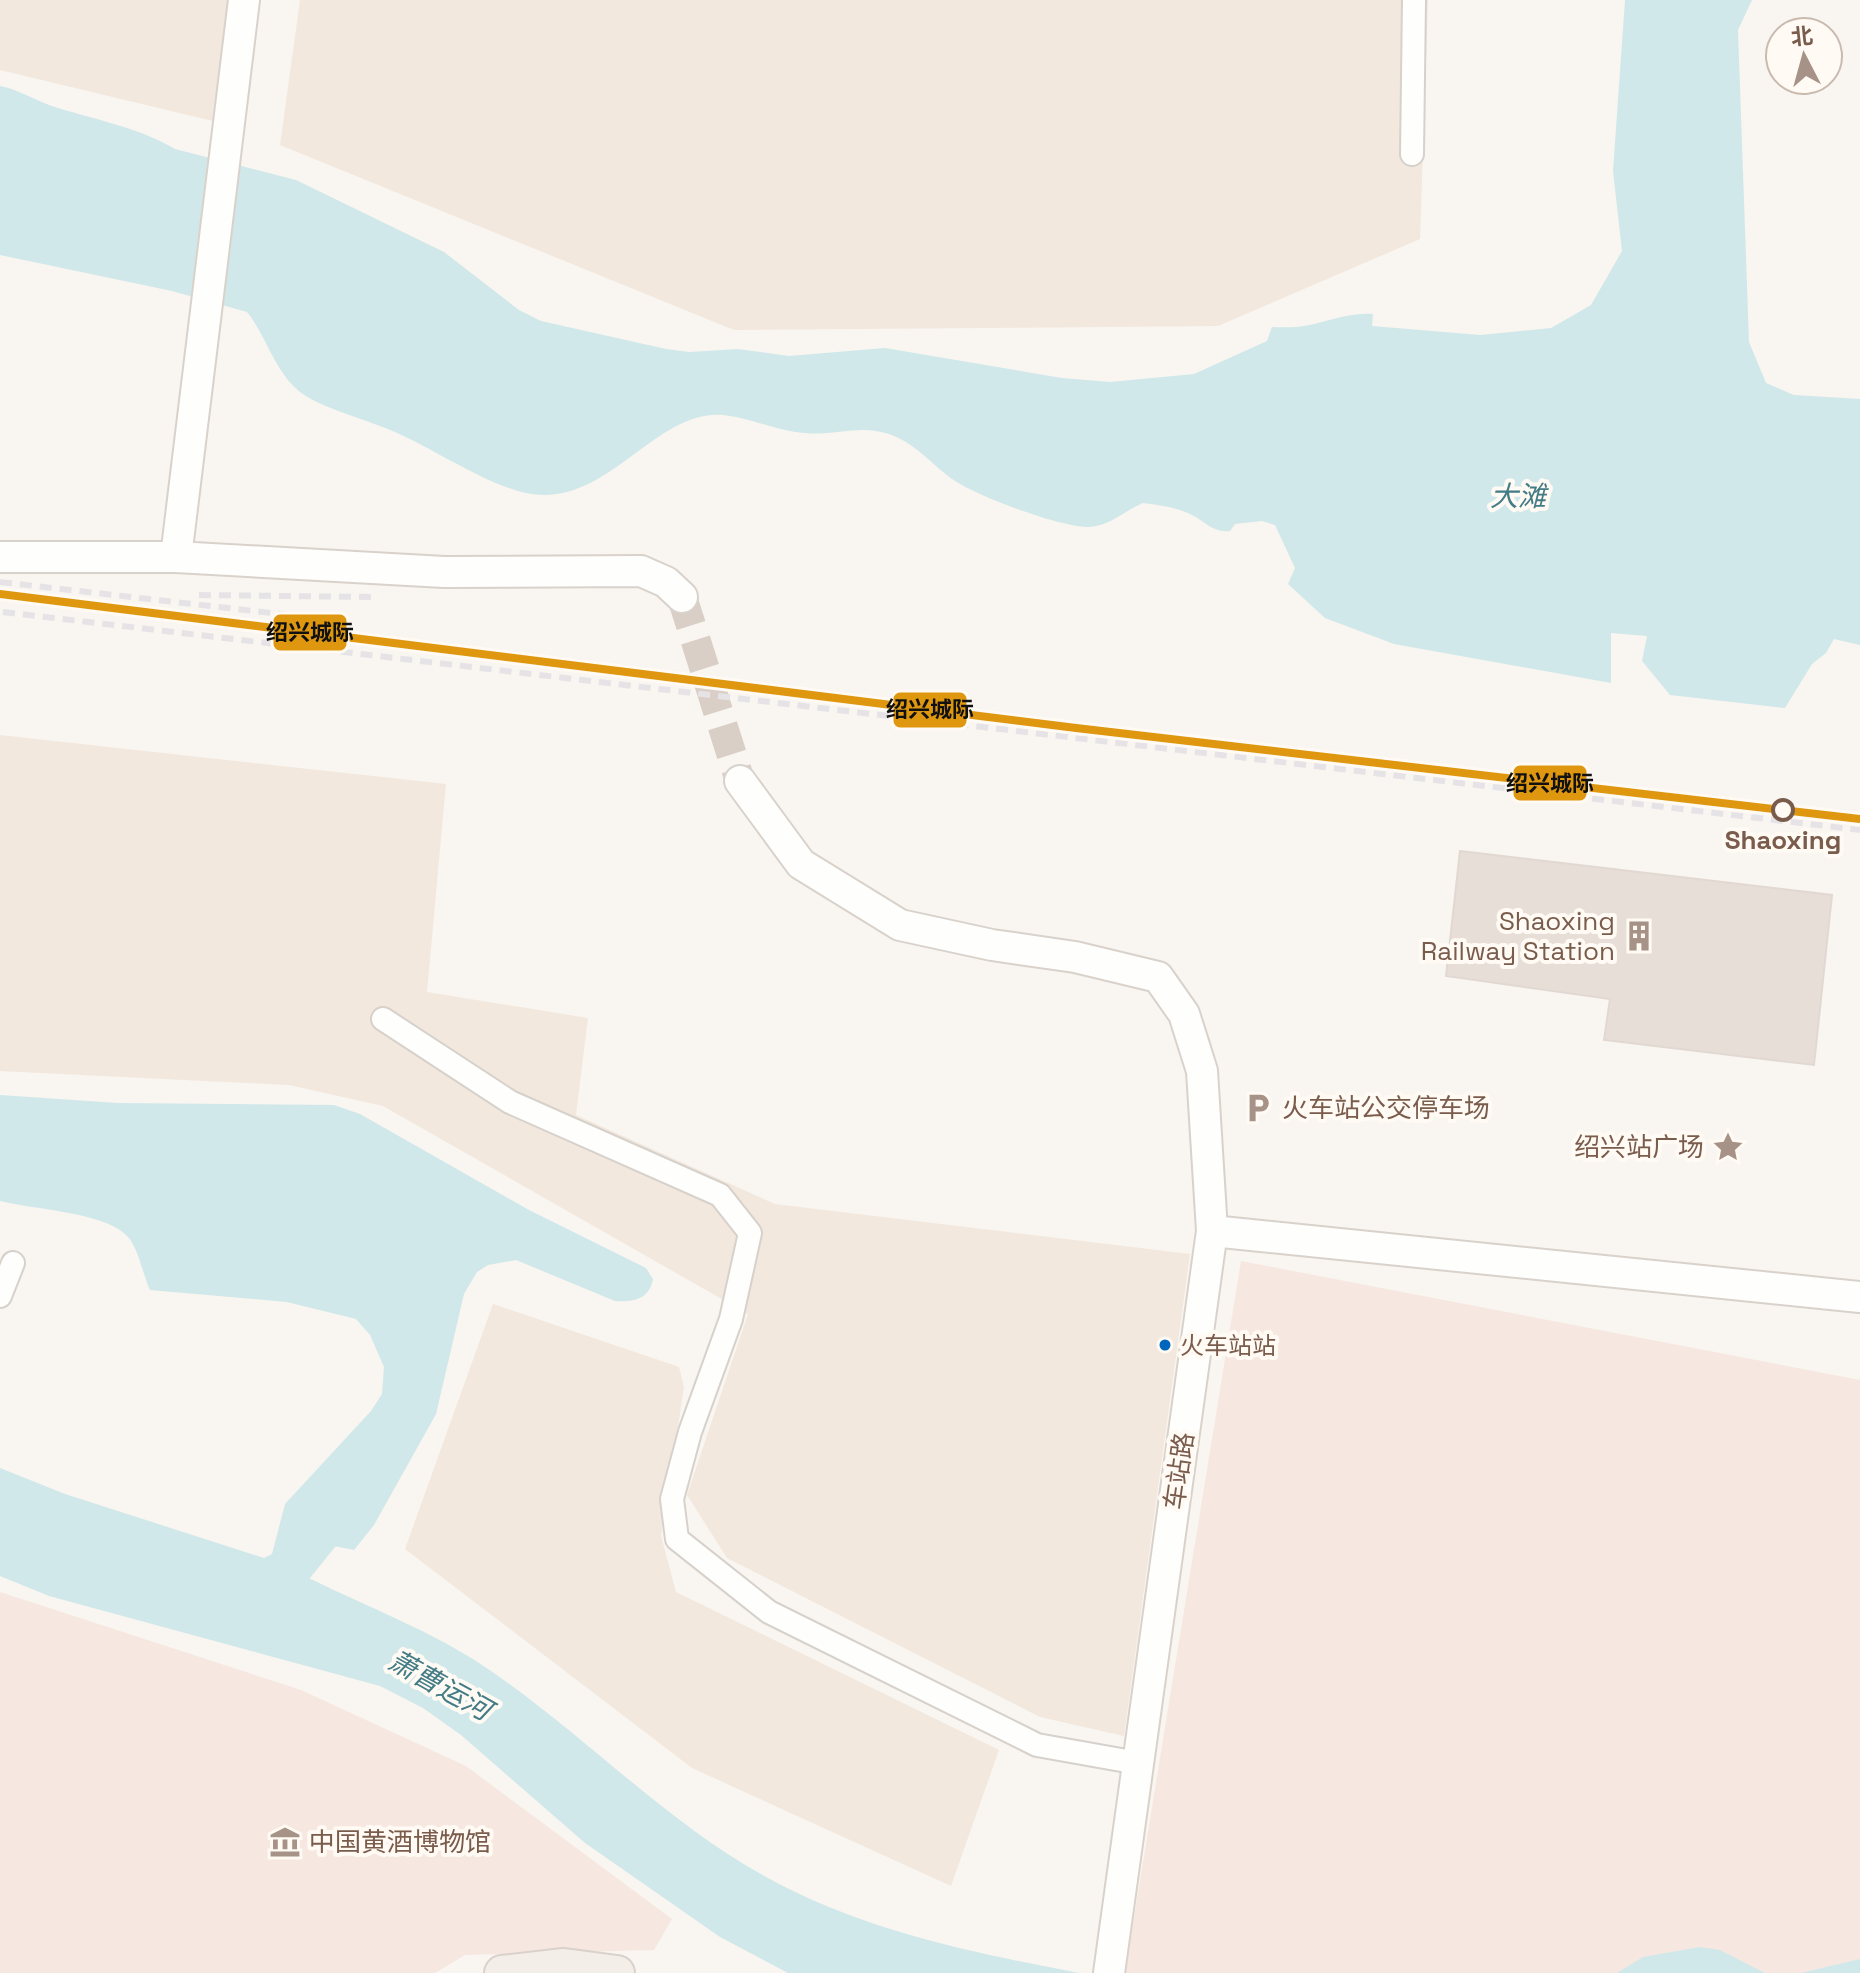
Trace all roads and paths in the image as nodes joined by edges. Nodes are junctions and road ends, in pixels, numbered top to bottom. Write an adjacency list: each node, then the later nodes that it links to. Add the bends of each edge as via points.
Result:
1 (244, 0): 5 (street)
2 (1414, 0): 3 (street)
3 (1412, 154)
4 (0, 557): 5 (street)
5 (176, 557): 6 (street, via 444,572 641,571 666,582)
6 (682, 597)
7 (740, 781): 9 (street, 车站路, via 801,864 900,925 1158,977 1184,1014 1202,1071)
8 (383, 1019): 13 (street, via 510,1102 720,1195 750,1233 731,1319 672,1499 677,1539 769,1612 1037,1745)
9 (1212, 1231): 12 (street); 13 (street, 车站路)
10 (13, 1263): 11 (street)
11 (0, 1296)
12 (1860, 1297)
13 (1138, 1763): 16 (street, 车站路)
14 (502, 1973): 15 (main road, via 564,1966)
15 (617, 1973)
16 (1109, 1973)

